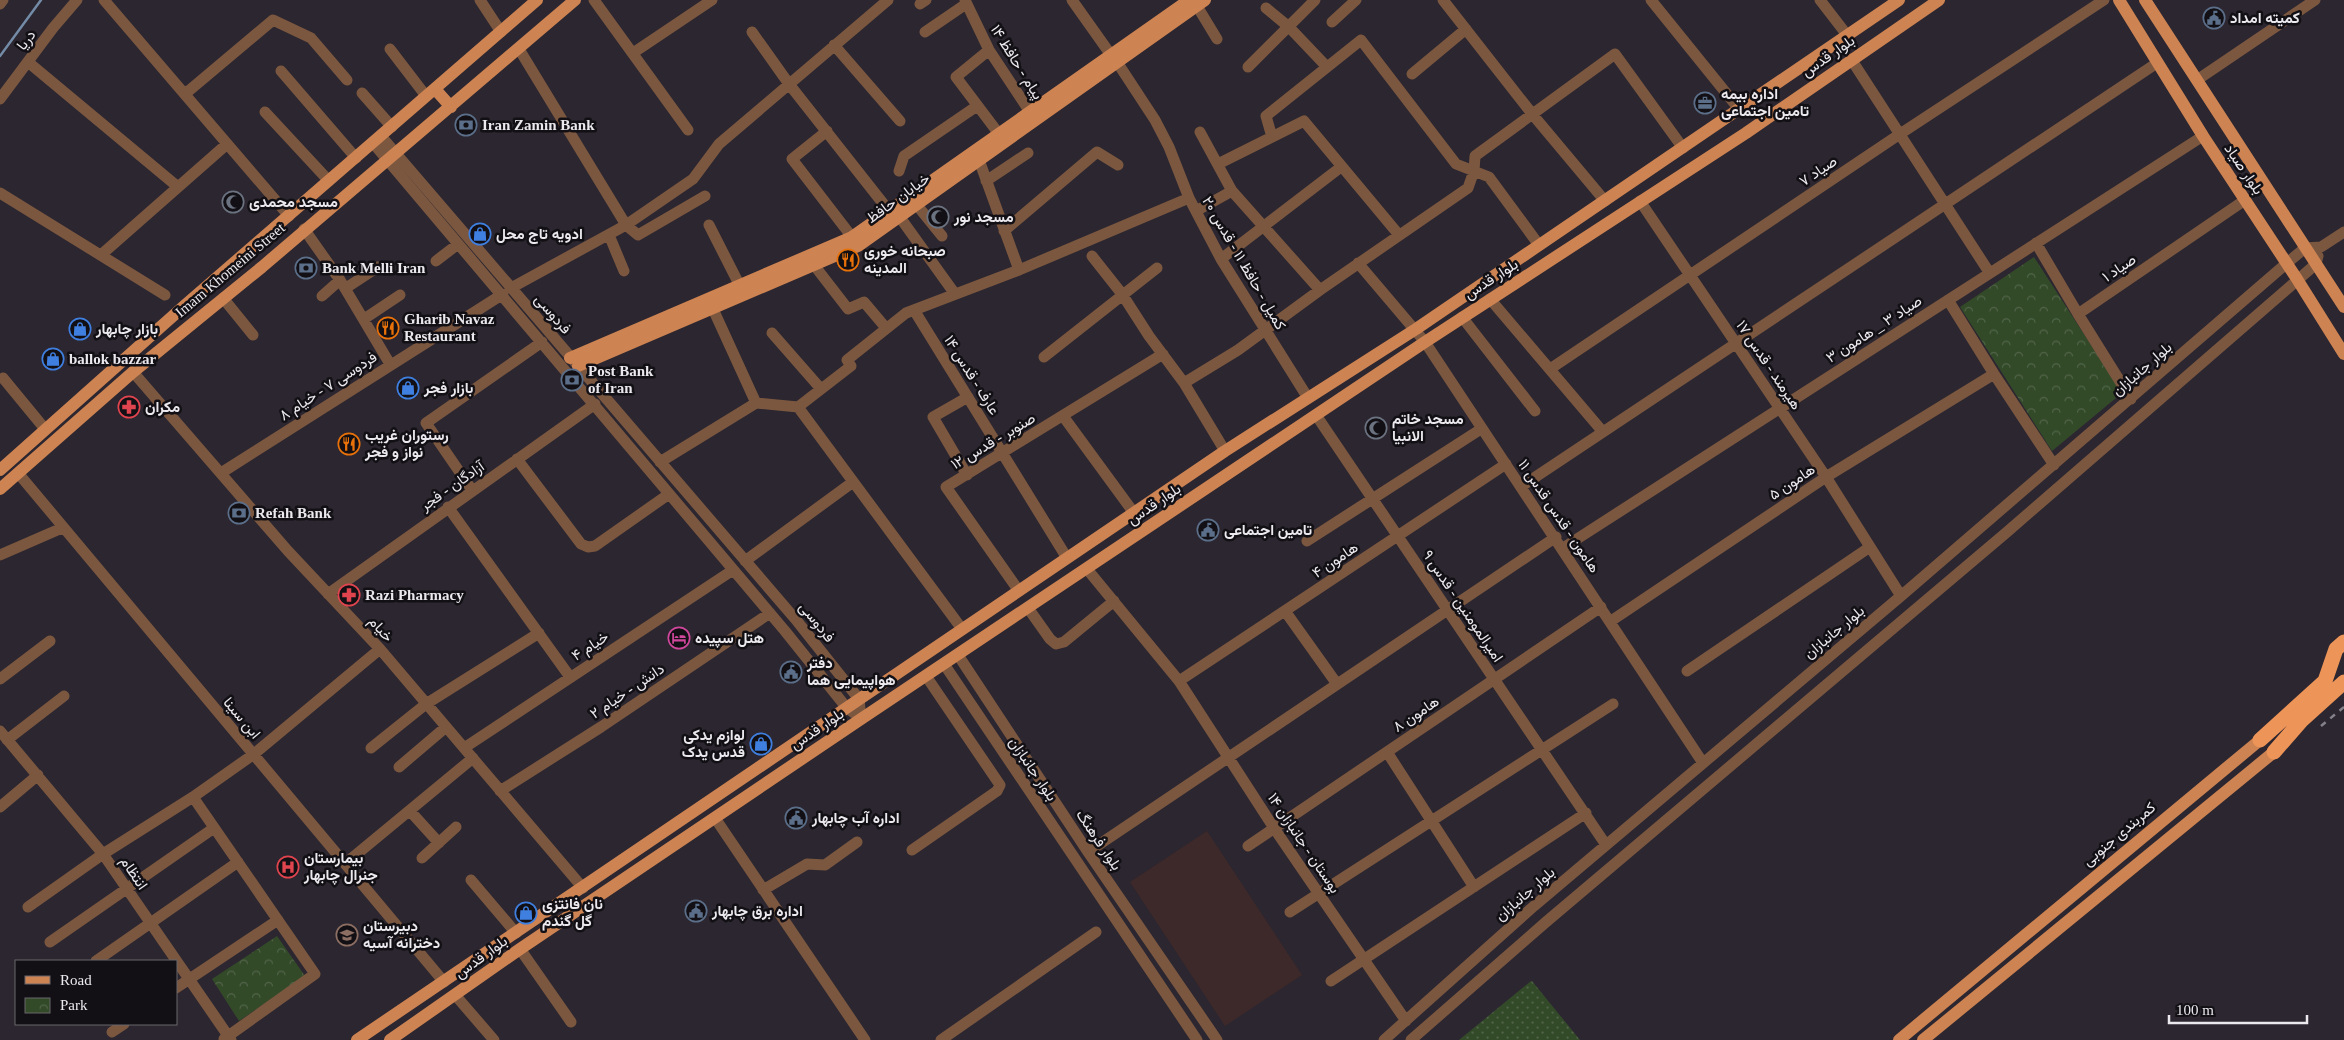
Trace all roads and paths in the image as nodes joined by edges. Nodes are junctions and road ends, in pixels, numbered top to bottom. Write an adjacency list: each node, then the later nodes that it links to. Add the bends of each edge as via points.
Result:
1 (3, 0): 24 (street)
2 (77, 0): 41 (street, دریا)
3 (104, 0): 52 (street)
4 (480, 0): 29 (street)
5 (575, 0): 36 (main road, Imam Khomeini Street)
6 (594, 0): 38 (street)
7 (712, 0): 38 (street)
8 (888, 0): 34 (street, فردوسی ۷ - خیام ۸)
9 (1072, 0): 39 (street, کمیل - حافظ ۱۱ - قدس ۲۰)
10 (1316, 0): 27 (street)
11 (1443, 0): 28 (street)
12 (1651, 0): 56 (street)
13 (1820, 0): 32 (street)
14 (1899, 0): 32 (main road, بلوار قدس)
15 (1939, 0): 40 (main road, بلوار قدس)
16 (2104, 0): 66 (street, صیاد ۷)
17 (2119, 0): 42 (main road, بلوار صیاد)
18 (2144, 0): 48 (main road, بلوار صیاد)
19 (2316, 0): 48 (street)
20 (1193, 1): 33 (street); 39 (main road, خیابان حافظ)
21 (1352, 1): 26 (street)
22 (530, 2): 29 (main road, Imam Khomeini Street)
23 (966, 2): 31 (street); 37 (street, پیام - حافظ ۱۴)
24 (0, 4)
25 (1266, 8): 27 (street)
26 (1332, 22)
27 (1289, 27): 43 (street); 44 (street)
28 (1466, 29): 46 (street); 59 (street)
29 (501, 32): 51 (main road, Imam Khomeini Street)
30 (752, 32): 49 (street)
31 (925, 32)
32 (1848, 35): 56 (main road, بلوار قدس)
33 (1217, 39)
34 (834, 45): 49 (street, فردوسی ۷ - خیام ۸); 60 (street)
35 (390, 49): 51 (street)
36 (518, 49): 55 (main road, Imam Khomeini Street); 96 (street)
37 (989, 50): 54 (street, via 956,77); 58 (street, پیام - حافظ ۱۴)
38 (633, 53): 62 (street)
39 (1114, 58): 58 (main road, خیابان حافظ); 75 (main road, خیابان حافظ); 87 (street, کمیل - حافظ ۱۱ - قدس ۲۰, via 1155,120)
40 (1851, 59): 66 (street); 90 (main road, بلوار قدس, via 1746,133)
41 (28, 62): 53 (street, دریا); 83 (street)
42 (2158, 63): 67 (main road, بلوار صیاد); 92 (street)
43 (1248, 67)
44 (1327, 67): 68 (street, via 1266,116); 80 (street, via 1361,40 1456,164)
45 (281, 71): 74 (street)
46 (1412, 74)
47 (347, 80): 52 (street, via 311,38 273,20)
48 (2197, 80): 109 (main road, بلوار صیاد)
49 (789, 84): 63 (street); 96 (street, فردوسی ۷ - خیام ۸, via 719,144 692,179)
50 (362, 93): 61 (street)
51 (430, 93): 55 (main road); 61 (main road, Imam Khomeini Street)
52 (184, 94): 70 (street)
53 (0, 100)
54 (977, 106): 65 (street); 79 (street, via 904,156)
55 (451, 107): 73 (main road, Imam Khomeini Street)
56 (1739, 109): 71 (main road, بلوار قدس)
57 (266, 112): 81 (street)
58 (1030, 112): 65 (main road, خیابان حافظ)
59 (1533, 115): 71 (street, via 1615,54); 80 (street, via 1475,156); 89 (street)
60 (900, 121)
61 (392, 127): 69 (main road, Imam Khomeini Street)
62 (688, 130)
63 (827, 131): 94 (street); 105 (street, via 792,159)
64 (1200, 132): 76 (street)
65 (999, 134): 94 (main road, خیابان حافظ)
66 (1900, 134): 92 (street); 124 (street, صیاد ۷)
67 (2202, 136): 88 (main road, بلوار صیاد); 106 (street, صیاد ۳ _ هامون ۳)
68 (1272, 137): 76 (street); 78 (street, via 1304,121)
69 (377, 140): 73 (street); 74 (main road, Imam Khomeini Street)
70 (227, 144): 83 (street); 95 (street)
71 (1682, 148): 89 (main road, بلوار قدس)
72 (1028, 153): 82 (street)
73 (391, 157): 99 (main road, Imam Khomeini Street); 107 (street, فردوسی); 129 (street, فردوسی)
74 (356, 158): 81 (main road, Imam Khomeini Street)
75 (979, 160): 82 (street); 91 (main road, خیابان حافظ)
76 (1218, 164): 84 (street)
77 (1118, 165): 100 (street, via 1097,152)
78 (1340, 167): 98 (street); 103 (street)
79 (899, 171)
80 (1474, 171): 103 (street, via 1468,188); 108 (street, via 1489,177)
81 (329, 181): 95 (main road, Imam Khomeini Street)
82 (986, 181): 100 (street)
83 (178, 187): 111 (street)
84 (1232, 191): 93 (street); 98 (street)
85 (0, 193): 111 (street)
86 (705, 196): 96 (street, via 638,235)
87 (1189, 198): 93 (street, کمیل - حافظ ۱۱ - قدس ۲۰); 121 (street)
88 (2245, 200): 116 (main road, بلوار صیاد); 141 (street, صیاد ۱)
89 (1605, 201): 108 (main road, بلوار قدس)
90 (1640, 201): 124 (street, هیرمند - قدس ۱۷); 136 (main road, بلوار قدس)
91 (916, 204): 94 (main road, خیابان حافظ); 104 (street)
92 (1945, 204): 123 (street); 152 (street)
93 (1196, 211): 113 (street, کمیل - حافظ ۱۱ - قدس ۲۰)
94 (894, 214): 105 (main road, خیابان حافظ); 118 (main road, خیابان حافظ, via 858,246); 130 (street)
95 (289, 216): 178 (main road, Imam Khomeini Street)
96 (626, 225): 102 (street, فردوسی ۷ - خیام ۸)
97 (709, 225): 127 (street)
98 (1263, 226): 113 (street); 128 (street)
99 (304, 229): 126 (street); 135 (main road, Imam Khomeini Street)
100 (1004, 231): 121 (street)
101 (2344, 232): 110 (street)
102 (609, 235): 122 (street); 129 (street, فردوسی ۷ - خیام ۸)
103 (1399, 235): 115 (street)
104 (942, 236)
105 (852, 237): 127 (main road, خیابان حافظ)
106 (2036, 243): 123 (street, صیاد ۳ _ هامون ۳); 141 (street)
107 (458, 244): 114 (street); 129 (street, فردوسی)
108 (1539, 245): 146 (main road, بلوار قدس)
109 (2305, 248): 110 (street); 116 (street, بلوار جانبازان); 117 (main road, بلوار صیاد)
110 (2322, 248): 117 (street)
111 (100, 256): 132 (street)
112 (1092, 256): 131 (street)
113 (1221, 259): 147 (street, کمیل - حافظ ۱۱ - قدس ۲۰)
114 (436, 261)
115 (1358, 263): 128 (street); 146 (street, هامون - قدس قدس ۱۱)
116 (2287, 263): 125 (main road, بلوار صیاد); 154 (street, بلوار جانبازان)
117 (2316, 264): 125 (street); 138 (main road, بلوار صیاد)
118 (814, 265): 139 (main road, خیابان حافظ); 145 (street, via 848,309 864,302)
119 (378, 267): 126 (street)
120 (1158, 268): 131 (street)
121 (1019, 270): 130 (street)
122 (624, 271)
123 (1989, 272): 137 (street, صیاد ۳ _ هامون ۳)
124 (1690, 276): 152 (street, هیرمند - قدس ۱۷); 161 (street, صیاد ۷)
125 (2298, 279): 144 (main road, بلوار صیاد); 158 (street)
126 (343, 284): 134 (street); 143 (street)
127 (740, 286): 159 (main road, خیابان حافظ)
128 (1320, 290): 147 (street)
129 (507, 291): 150 (street, فردوسی); 159 (street, فردوسی); 160 (street, فردوسی ۷ - خیام ۸)
130 (955, 294): 140 (street)
131 (1122, 294): 155 (street); 157 (street)
132 (165, 295)
133 (400, 295): 143 (street)
134 (322, 296)
135 (223, 298): 149 (street); 162 (main road, Imam Khomeini Street)
136 (1490, 299): 142 (main road, بلوار قدس); 161 (street)
137 (1948, 300): 163 (street); 173 (street, صیاد ۳ _ هامون ۳)
138 (2344, 307)
139 (713, 309): 159 (main road, خیابان حافظ); 170 (street)
140 (914, 310): 145 (street); 167 (street, عارف - قدس ۱۴)
141 (2078, 314): 169 (street)
142 (1462, 317): 151 (main road, بلوار قدس); 174 (street)
143 (364, 319): 160 (street)
144 (2328, 327): 153 (main road); 156 (main road, بلوار صیاد)
145 (886, 328): 166 (street, via 847,360 850,366)
146 (1416, 329): 151 (street, هامون - قدس قدس ۱۱); 168 (main road, بلوار قدس)
147 (1265, 330): 165 (street); 168 (street, کمیل - حافظ ۱۱ - قدس ۲۰)
148 (772, 333): 166 (street)
149 (253, 335)
150 (542, 342): 171 (street, فردوسی); 194 (street, via 426,423)
151 (1425, 342): 175 (main road, بلوار قدس); 177 (street, هامون - قدس قدس ۱۱)
152 (1736, 344): 173 (street, هیرمند - قدس ۱۷); 179 (street)
153 (2344, 344)
154 (2193, 345): 158 (street); 169 (street, بلوار جانبازان)
155 (1164, 354): 165 (street); 176 (street, صنوبر - قدس ۱۲)
156 (2344, 354)
157 (1044, 357)
158 (2206, 360): 201 (street)
159 (574, 362): 183 (street, فردوسی)
160 (390, 364): 188 (street, فردوسی ۷ - خیام ۸)
161 (1550, 369): 179 (street)
162 (133, 372): 187 (main road, Imam Khomeini Street); 188 (street, خیام)
163 (1994, 374): 185 (street); 190 (street, هامون ۵)
164 (4, 378): 178 (street)
165 (1184, 383): 180 (street)
166 (821, 389): 172 (street)
167 (968, 397): 181 (street, عارف - قدس ۱۴); 189 (street, via 933,417)
168 (1308, 398): 180 (main road, بلوار قدس)
169 (2131, 399): 185 (street, بلوار جانبازان)
170 (756, 403): 172 (street); 183 (street)
171 (595, 404): 182 (street, آزادگان - فجر); 195 (street, فردوسی)
172 (798, 407): 191 (street)
173 (1780, 408): 190 (street, هیرمند - قدس ۱۷); 206 (street, صیاد ۳ _ هامون ۳)
174 (1535, 412)
175 (1316, 415): 196 (street, امیرالمومنین - قدس ۹); 210 (main road, بلوار قدس)
176 (1063, 416): 181 (street, صنوبر - قدس ۱۲); 198 (street)
177 (1482, 428): 184 (street, هامون - قدس قدس ۱۱); 196 (street)
178 (45, 429): 186 (main road, Imam Khomeini Street)
179 (1603, 432): 192 (street)
180 (1225, 451): 198 (main road, بلوار قدس)
181 (1003, 453): 189 (street, صنوبر - قدس ۱۲); 208 (street, عارف - قدس ۱۴)
182 (517, 459): 194 (street, آزادگان - فجر); 195 (street, via 581,544 588,547 595,546)
183 (660, 462): 209 (street, فردوسی)
184 (1506, 464): 192 (street, هامون - قدس قدس ۱۱); 202 (street, هامون ۴)
185 (2054, 464): 199 (street, بلوار جانبازان)
186 (0, 470)
187 (18, 473): 193 (main road, Imam Khomeini Street); 200 (street, ابن سینا)
188 (221, 473): 213 (street, خیام)
189 (967, 475): 212 (street, صنوبر - قدس ۱۲, via 946,487)
190 (1826, 477): 205 (street, هیرمند - قدس ۱۷); 221 (street, هامون ۵)
191 (853, 482): 209 (street); 222 (street)
192 (1522, 486): 203 (street, هامون - قدس قدس ۱۱)
193 (0, 489)
194 (472, 490): 197 (street, آزادگان - فجر)
195 (670, 494): 211 (street, فردوسی)
196 (1373, 499): 202 (street, امیرالمومنین - قدس ۹); 204 (street)
197 (448, 507): 213 (street, آزادگان - فجر); 223 (street)
198 (1134, 512): 208 (main road, بلوار قدس)
199 (1994, 516): 201 (street); 214 (street, بلوار جانبازان)
200 (62, 528): 207 (street); 252 (street, ابن سینا)
201 (2007, 532): 293 (street)
202 (1398, 536): 218 (street, امیرالمومنین - قدس ۹); 219 (street, هامون ۴)
203 (1556, 537): 206 (street, هامون - قدس قدس ۱۱); 218 (street)
204 (1307, 541)
205 (1870, 547): 214 (street, هیرمند - قدس ۱۷); 229 (street)
206 (1562, 548): 216 (street, هامون - قدس قدس ۱۱)
207 (0, 555)
208 (1068, 558): 212 (main road, بلوار قدس)
209 (745, 561): 238 (street, فردوسی)
210 (1087, 568): 215 (street, بوستان - جانبازان ۱۴); 217 (main road, بلوار قدس)
211 (733, 570): 220 (street, فردوسی); 231 (street, خیام ۴)
212 (1019, 590): 222 (main road, بلوار قدس)
213 (328, 594): 226 (street, خیام)
214 (1901, 596): 255 (street, بلوار جانبازان)
215 (1114, 601): 217 (street, via 1064,642 1056,644); 234 (street, بوستان - جانبازان ۱۴)
216 (1601, 607): 221 (street, هامون - قدس قدس ۱۱); 233 (street, هامون ۸)
217 (1028, 608): 227 (main road, بلوار قدس)
218 (1447, 609): 233 (street, امیرالمومنین - قدس ۹); 236 (street)
219 (1285, 611): 234 (street, هامون ۴); 236 (street)
220 (770, 613): 241 (street, فردوسی); 260 (street, دانش - خیام ۲)
221 (1610, 621): 255 (street, هامون - قدس قدس ۱۱)
222 (962, 629): 238 (main road, بلوار قدس)
223 (539, 633): 231 (street); 239 (street)
224 (50, 641): 232 (street)
225 (2344, 642): 242 (highway, کمربندی جنوبی, via 2336,649 2325,681)
226 (380, 649): 239 (street, خیام); 252 (street)
227 (958, 655): 228 (main road, بلوار قدس); 278 (street, بلوار فرهنگ)
228 (944, 664): 230 (main road, بلوار قدس); 318 (street, بلوار جانبازان)
229 (1686, 671)
230 (926, 676): 243 (main road, بلوار قدس); 277 (street, via 1000,785 997,791)
231 (570, 677): 248 (street, خیام ۴)
232 (0, 679)
233 (1495, 679): 249 (street, امیرالمومنین - قدس ۹); 250 (street, هامون ۸)
234 (1179, 680): 253 (street, بوستان - جانبازان ۱۴)
235 (2344, 682): 242 (highway, کمربندی جنوبی)
236 (1337, 684): 253 (street)
237 (64, 696): 245 (street)
238 (860, 699): 241 (main road, بلوار قدس); 243 (street)
239 (426, 704): 244 (street, خیام); 247 (street)
240 (1613, 704): 249 (street)
241 (846, 708): 243 (street, فردوسی); 262 (main road, بلوار قدس)
242 (2297, 716): 246 (highway, کمربندی جنوبی); 251 (highway, کمربندی جنوبی)
243 (861, 719): 266 (main road, بلوار قدس)
244 (446, 727): 248 (street, خیام); 257 (street)
245 (4, 736): 258 (street, انتظام)
246 (2260, 740): 256 (main road, کمربندی جنوبی)
247 (371, 748)
248 (464, 748): 254 (street, خیام)
249 (1542, 748): 265 (street, امیرالمومنین - قدس ۹); 268 (street)
250 (1386, 752): 268 (street); 271 (street, هامون ۸)
251 (2274, 752): 259 (main road, کمربندی جنوبی)
252 (254, 754): 261 (street); 282 (street, ابن سینا)
253 (1229, 757): 271 (street, بوستان - جانبازان ۱۴); 278 (street)
254 (473, 758): 260 (street, خیام); 264 (street)
255 (1703, 763): 275 (street, بلوار جانبازان)
256 (2232, 763): 259 (main road); 267 (main road, کمربندی جنوبی)
257 (399, 767)
258 (38, 775): 263 (street); 279 (street, انتظام)
259 (2244, 776): 272 (main road, کمربندی جنوبی)
260 (500, 791): 285 (street, خیام)
261 (193, 797): 270 (street); 279 (street)
262 (705, 804): 266 (main road); 285 (main road, بلوار قدس)
263 (0, 807)
264 (410, 811): 274 (street); 282 (street)
265 (1586, 813): 275 (street, امیرالمومنین - قدس ۹); 284 (street)
266 (715, 818): 287 (street); 298 (main road, بلوار قدس)
267 (2166, 818): 272 (main road); 322 (main road, کمربندی جنوبی)
268 (1431, 821): 284 (street); 288 (street)
269 (456, 827): 274 (street)
270 (214, 828): 281 (street); 286 (street)
271 (1274, 828): 276 (street, هامون ۸); 288 (street, بوستان - جانبازان ۱۴)
272 (2176, 830): 323 (main road, کمربندی جنوبی)
273 (857, 842): 287 (street, via 825,865 807,864)
274 (439, 843): 280 (street)
275 (1606, 845): 289 (street, بلوار جانبازان)
276 (1248, 846)
277 (912, 850)
278 (1088, 852): 319 (street, بلوار فرهنگ)
279 (104, 854): 286 (street, انتظام); 290 (street)
280 (422, 858)
281 (238, 862): 292 (street); 294 (street)
282 (346, 863): 305 (street, ابن سینا)
283 (472, 880): 295 (street)
284 (1474, 887): 299 (street)
285 (583, 888): 295 (main road, بلوار قدس)
286 (127, 889): 294 (street, انتظام); 297 (street)
287 (763, 890): 316 (street)
288 (1319, 893): 291 (street); 299 (street, بوستان - جانبازان ۱۴)
289 (1534, 906): 293 (street); 308 (street, بلوار جانبازان)
290 (28, 907)
291 (1290, 912)
292 (278, 920): 303 (street); 312 (street, via 315,974)
293 (1546, 922): 321 (street)
294 (151, 924): 300 (street); 301 (street, انتظام)
295 (516, 932): 305 (main road, بلوار قدس)
296 (1096, 932): 317 (street)
297 (50, 942)
298 (520, 949): 307 (main road, بلوار قدس); 309 (street)
299 (1365, 959): 304 (street); 308 (street, بوستان - جانبازان ۱۴)
300 (97, 960)
301 (175, 960)
302 (178, 964): 303 (street, انتظام)
303 (189, 980): 306 (street); 312 (street, انتظام)
304 (1331, 981)
305 (444, 982): 313 (main road, بلوار قدس)
306 (178, 987)
307 (456, 996): 314 (main road, بلوار قدس); 315 (street)
308 (1406, 1021): 320 (street, بلوار جانبازان)
309 (571, 1022)
310 (122, 1025): 311 (street)
311 (112, 1032)
312 (227, 1039)
313 (357, 1040)
314 (390, 1040)
315 (494, 1040)
316 (865, 1040)
317 (941, 1040)
318 (1197, 1040)
319 (1217, 1040)
320 (1384, 1040)
321 (1411, 1040)
322 (1899, 1040)
323 (1923, 1040)

